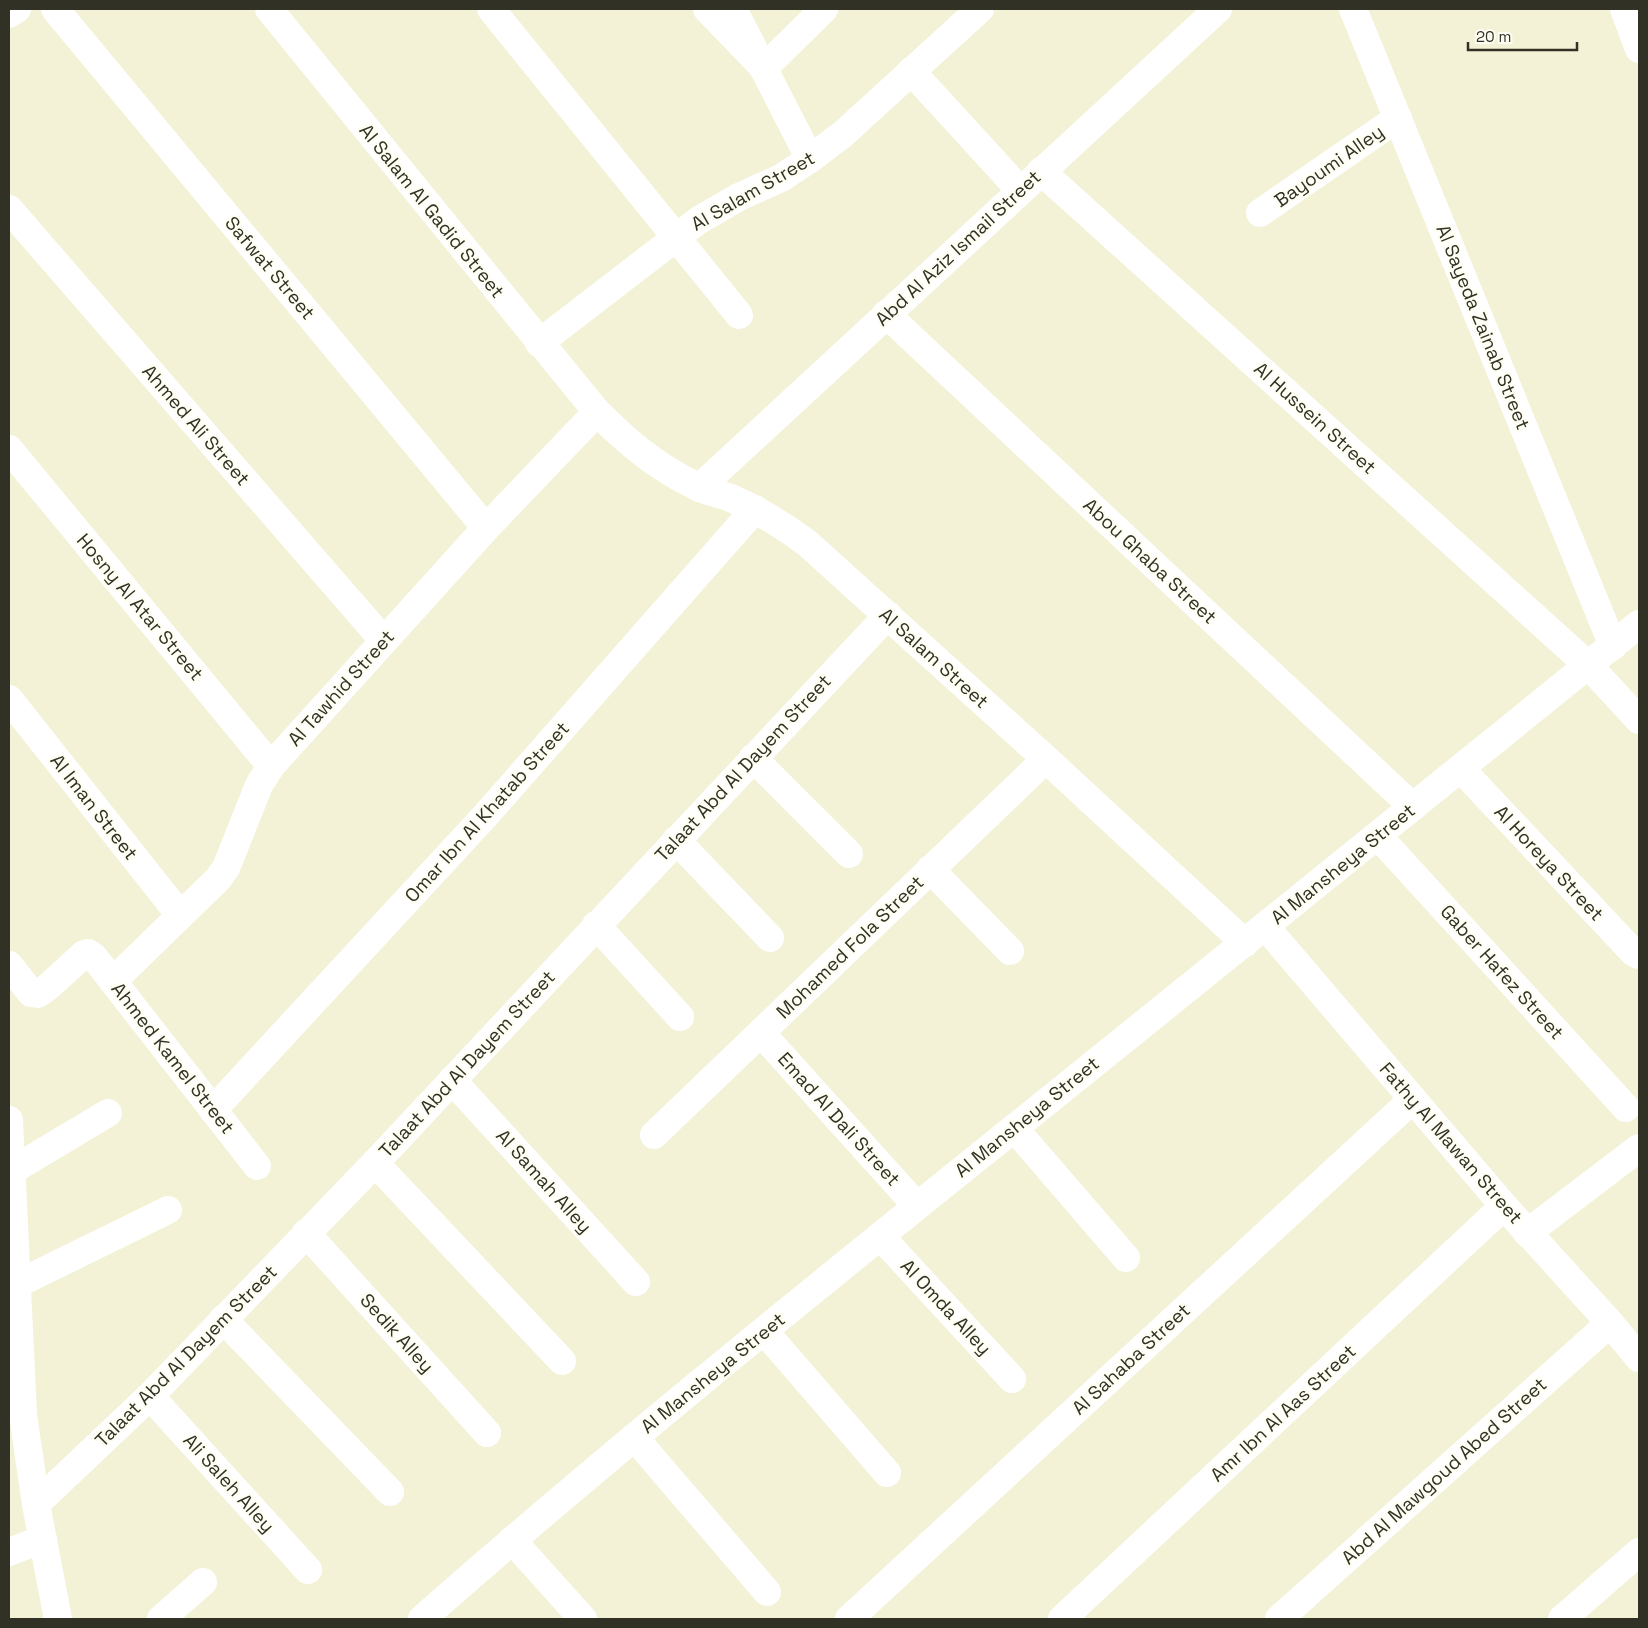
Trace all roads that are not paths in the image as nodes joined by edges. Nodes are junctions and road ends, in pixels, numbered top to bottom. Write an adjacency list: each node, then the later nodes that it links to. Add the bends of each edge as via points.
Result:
1 (17, 9): 12 (street)
2 (54, 9): 30 (street, Safwat Street)
3 (269, 9): 25 (street, Al Salam Al Gadid Street)
4 (491, 9): 22 (street)
5 (707, 9): 14 (street)
6 (733, 9): 14 (street)
7 (824, 9): 14 (street)
8 (980, 9): 15 (street, Al Salam Street)
9 (1218, 9): 18 (street, Abd Al Aziz Ismail Street)
10 (1353, 9): 16 (street, Al Sayeda Zainab Street)
11 (1624, 9): 13 (street)
12 (9, 14)
13 (1639, 49)
14 (764, 68): 17 (street)
15 (911, 71): 17 (street, Al Salam Street, via 844,134); 19 (street)
16 (1398, 118): 21 (street, Bayoumi Alley); 34 (street, Al Sayeda Zainab Street)
17 (810, 159): 22 (street, Al Salam Street, via 781,178 707,215)
18 (1041, 171): 19 (street, Abd Al Aziz Ismail Street); 35 (street, Al Hussein Street)
19 (1020, 190): 23 (street, Abd Al Aziz Ismail Street)
20 (9, 208): 33 (street, Ahmed Ali Street)
21 (1260, 213)
22 (676, 237): 24 (street); 25 (street, Al Salam Street)
23 (886, 314): 28 (street, Abd Al Aziz Ismail Street); 42 (street, Abou Ghaba Street)
24 (739, 315)
25 (539, 343): 26 (street, Al Salam Al Gadid Street)
26 (597, 412): 28 (street, Al Salam Street, via 627,442); 30 (street, Al Tawhid Street)
27 (9, 449): 40 (street, Hosny Al Atar Street)
28 (699, 488): 29 (street, Al Salam Street)
29 (755, 509): 31 (street, Al Salam Street, via 807,543); 60 (street, Omar Ibn Al Khatab Street, via 485,816)
30 (486, 528): 33 (street, Al Tawhid Street)
31 (888, 615): 38 (street, Talaat Abd Al Dayem Street); 39 (street, Al Salam Street)
32 (1639, 624): 34 (street, Al Mansheya Street)
33 (384, 641): 40 (street, Al Tawhid Street)
34 (1613, 646): 35 (street, Al Mansheya Street)
35 (1589, 666): 37 (street, Al Hussein Street); 41 (street, Al Mansheya Street)
36 (9, 699): 47 (street, Al Iman Street)
37 (1639, 720)
38 (753, 758): 44 (street, Talaat Abd Al Dayem Street); 45 (street)
39 (1046, 759): 46 (street, Mohamed Fola Street); 49 (street, Al Salam Street)
40 (271, 766): 47 (street, Al Tawhid Street, via 259,785 226,868)
41 (1461, 769): 42 (street, Al Mansheya Street); 52 (street, Al Horeya Street)
42 (1413, 807): 43 (street, Al Mansheya Street)
43 (1378, 836): 49 (street, Al Mansheya Street); 59 (street, Gaber Hafez Street)
44 (676, 840): 48 (street, Talaat Abd Al Dayem Street); 50 (street)
45 (849, 854)
46 (930, 869): 51 (street); 56 (street, Mohamed Fola Street)
47 (180, 916): 54 (street, Al Tawhid Street)
48 (596, 925): 55 (street); 57 (street, Talaat Abd Al Dayem Street)
49 (1255, 934): 58 (street, Fathy Al Mawan Street); 63 (street, Al Mansheya Street)
50 (770, 938)
51 (1010, 952)
52 (1639, 955)
53 (9, 965): 54 (street, Ahmed Kamel Street, via 31,993 38,994 88,953)
54 (113, 981): 60 (street, Ahmed Kamel Street)
55 (680, 1017)
56 (761, 1033): 64 (street, Mohamed Fola Street); 69 (street, Emad Al Dali Street)
57 (452, 1080): 66 (street, Talaat Abd Al Dayem Street); 76 (street, Al Samah Alley)
58 (1413, 1100): 70 (street, Fathy Al Mawan Street); 101 (street, Al Sahaba Street)
59 (1626, 1108)
60 (213, 1110): 67 (street, Ahmed Kamel Street)
61 (108, 1113): 68 (street)
62 (9, 1120): 68 (street)
63 (1014, 1128): 69 (street, Al Mansheya Street); 75 (street)
64 (654, 1136)
65 (1639, 1148): 72 (street)
66 (375, 1162): 73 (street, Talaat Abd Al Dayem Street); 81 (street)
67 (257, 1166)
68 (11, 1171): 77 (street)
69 (917, 1206): 74 (street, Al Mansheya Street)
70 (1504, 1206): 72 (street, Fathy Al Mawan Street); 102 (street, Amr Ibn Al Aas Street)
71 (168, 1210): 77 (street)
72 (1527, 1232): 80 (street, Fathy Al Mawan Street)
73 (306, 1233): 78 (street, Talaat Abd Al Dayem Street); 85 (street, Sedik Alley)
74 (880, 1236): 79 (street, Al Mansheya Street); 82 (street, Al Omda Alley)
75 (1126, 1258)
76 (636, 1282)
77 (13, 1287): 84 (street)
78 (223, 1319): 83 (street, Talaat Abd Al Dayem Street); 88 (street)
79 (764, 1331): 86 (street, Al Mansheya Street); 87 (street)
80 (1629, 1340): 103 (street, Abd Al Mawgoud Abed Street)
81 (562, 1361)
82 (1012, 1379)
83 (150, 1396): 89 (street, Talaat Abd Al Dayem Street); 94 (street, Ali Saleh Alley)
84 (16, 1418): 89 (street)
85 (487, 1433)
86 (634, 1437): 91 (street, Al Mansheya Street); 96 (street)
87 (887, 1473)
88 (390, 1492)
89 (36, 1504): 90 (street)
90 (43, 1539): 92 (street); 97 (street)
91 (512, 1540): 99 (street, Al Mansheya Street); 100 (street)
92 (9, 1552)
93 (1639, 1552): 104 (street)
94 (308, 1570)
95 (203, 1582): 98 (street)
96 (768, 1592)
97 (58, 1619)
98 (161, 1619)
99 (422, 1619)
100 (582, 1619)
101 (849, 1619)
102 (1062, 1619)
103 (1278, 1619)
104 (1562, 1619)

